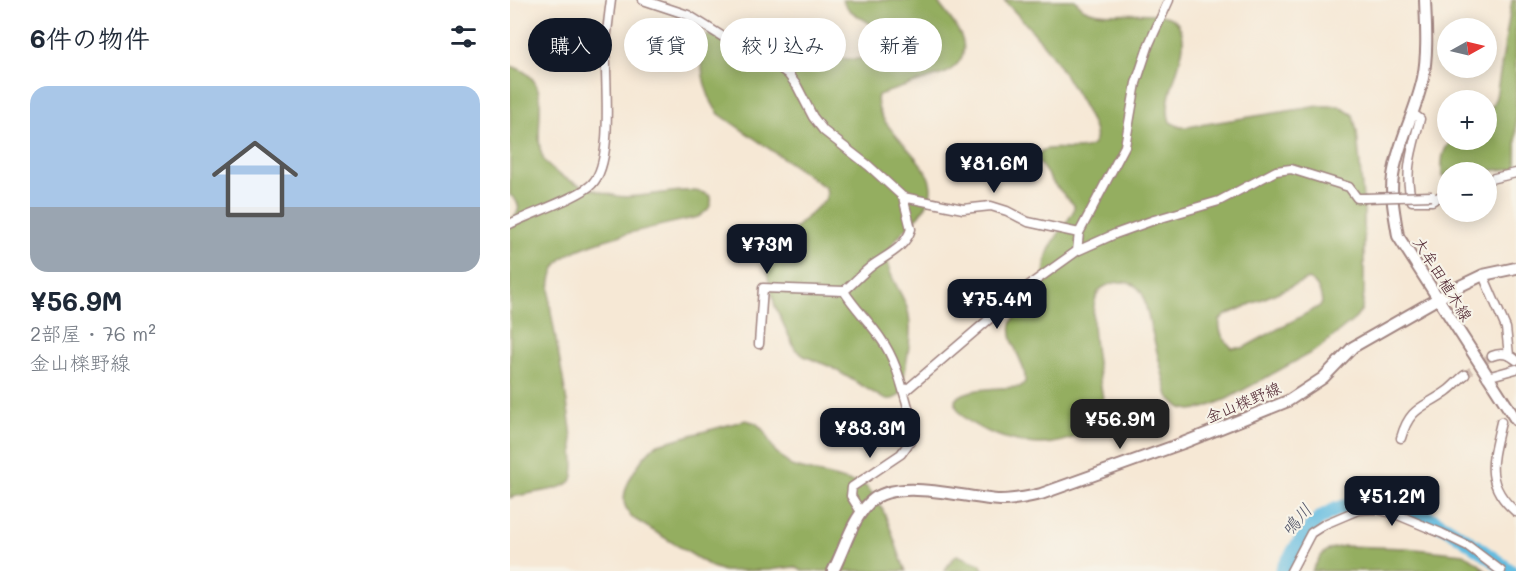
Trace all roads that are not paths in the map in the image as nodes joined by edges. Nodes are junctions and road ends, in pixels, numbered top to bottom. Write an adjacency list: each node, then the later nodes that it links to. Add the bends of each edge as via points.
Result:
1 (611, 0): 11 (street, via 602,170 581,192)
2 (643, 0): 9 (street, via 688,15 788,74 824,131)
3 (1169, 0): 12 (street, via 1136,83 1125,146)
4 (1425, 0): 5 (main road, 大牟田植木線, via 1427,47)
5 (1412, 113): 10 (street, via 1420,119 1409,166 1412,201); 17 (main road, 大牟田植木線, via 1393,175 1392,202 1398,236)
6 (1516, 173): 7 (street)
7 (1497, 177)
8 (1437, 195): 13 (street, bridge, via 1357,198 1349,187 1292,169 1276,171 1219,201 1153,220)
9 (903, 197): 12 (street, via 963,209 991,206 1028,222); 16 (street, via 909,234 894,252)
10 (1437, 198)
11 (510, 224)
12 (1079, 233): 13 (street)
13 (1077, 251): 24 (street, via 1028,286)
14 (1516, 268): 15 (main road, 金山檪野線)
15 (1483, 275): 17 (main road, 金山檪野線); 20 (street, via 1506,328)
16 (844, 291): 18 (street, via 763,288); 24 (street, via 883,341)
17 (1437, 298): 23 (main road, 大牟田植木線); 28 (main road, 金山檪野線, via 1353,347 1323,378 1288,400 1183,443 1017,500 907,489 883,494)
18 (759, 344)
19 (1492, 356): 20 (street)
20 (1513, 357)
21 (1516, 369): 23 (street)
22 (1465, 375): 27 (street, via 1413,412)
23 (1487, 377): 25 (main road, 大牟田植木線)
24 (904, 392): 28 (street, via 914,436 901,454 852,487 851,496)
25 (1516, 420)
26 (1501, 422): 29 (street, via 1491,466 1503,499)
27 (1401, 438)
28 (861, 512): 30 (main road, 金山檪野線)
29 (1516, 512)
30 (833, 571)
31 (1291, 571): 32 (street, via 1311,533 1358,510 1375,509 1468,546)
32 (1501, 571)

